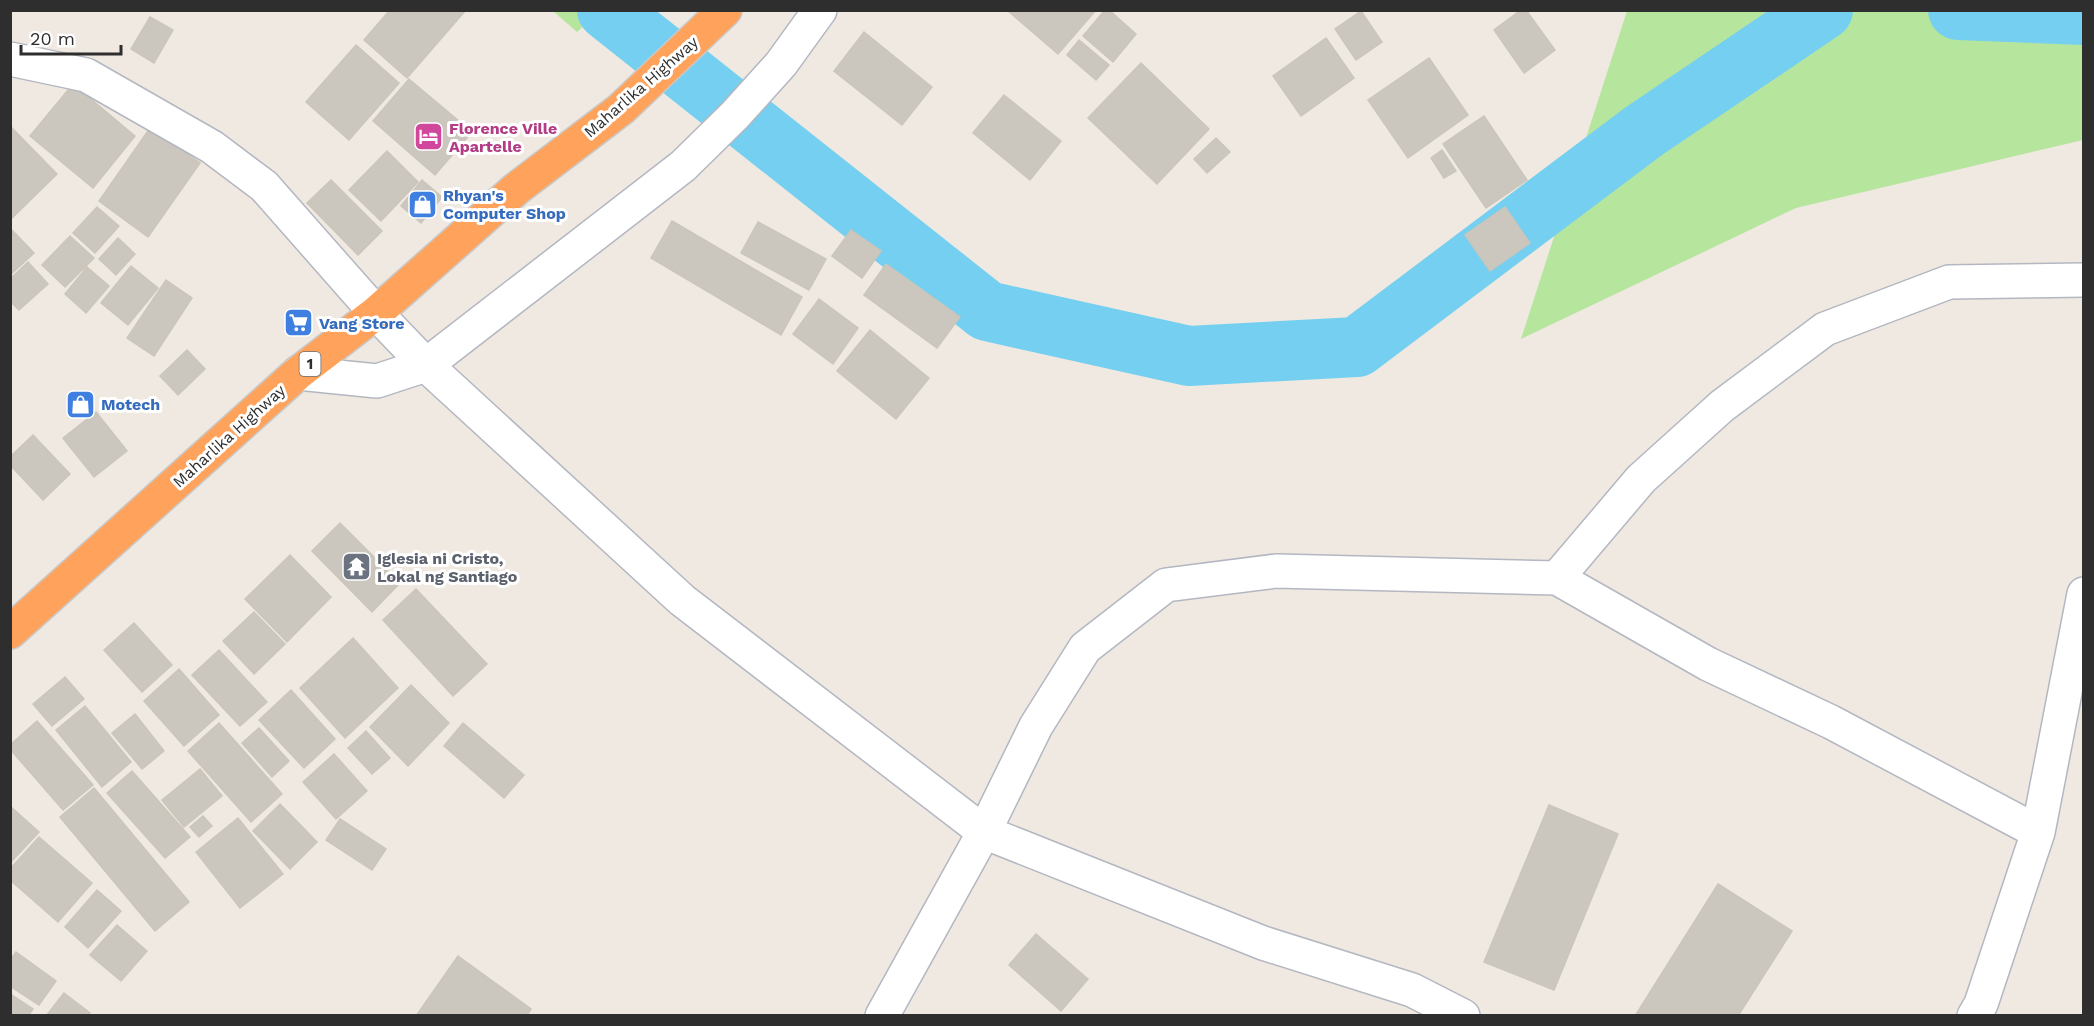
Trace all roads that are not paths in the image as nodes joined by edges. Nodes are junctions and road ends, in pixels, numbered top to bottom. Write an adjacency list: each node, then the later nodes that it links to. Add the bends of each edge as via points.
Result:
1 (820, 10): 6 (street, via 781,64 683,166)
2 (714, 21): 5 (highway, Maharlika Highway / 1, via 621,109 516,189)
3 (10, 59): 5 (street, via 86,75 212,147 264,186)
4 (2084, 280): 8 (street, via 1949,282 1825,329 1722,406 1641,479)
5 (376, 313): 6 (street); 7 (highway, Maharlika Highway / 1)
6 (426, 364): 7 (street, via 377,381); 11 (street, via 682,600)
7 (298, 374): 10 (highway, Maharlika Highway / 1)
8 (1557, 578): 11 (street, via 1276,571 1166,585 1085,648 1036,726); 12 (street, via 1708,664 1831,722)
9 (2084, 594): 12 (street)
10 (10, 632)
11 (984, 832): 13 (street); 14 (street, via 1263,943 1412,990)
12 (2037, 832): 15 (street)
13 (882, 1016)
14 (1463, 1016)
15 (1974, 1016)

